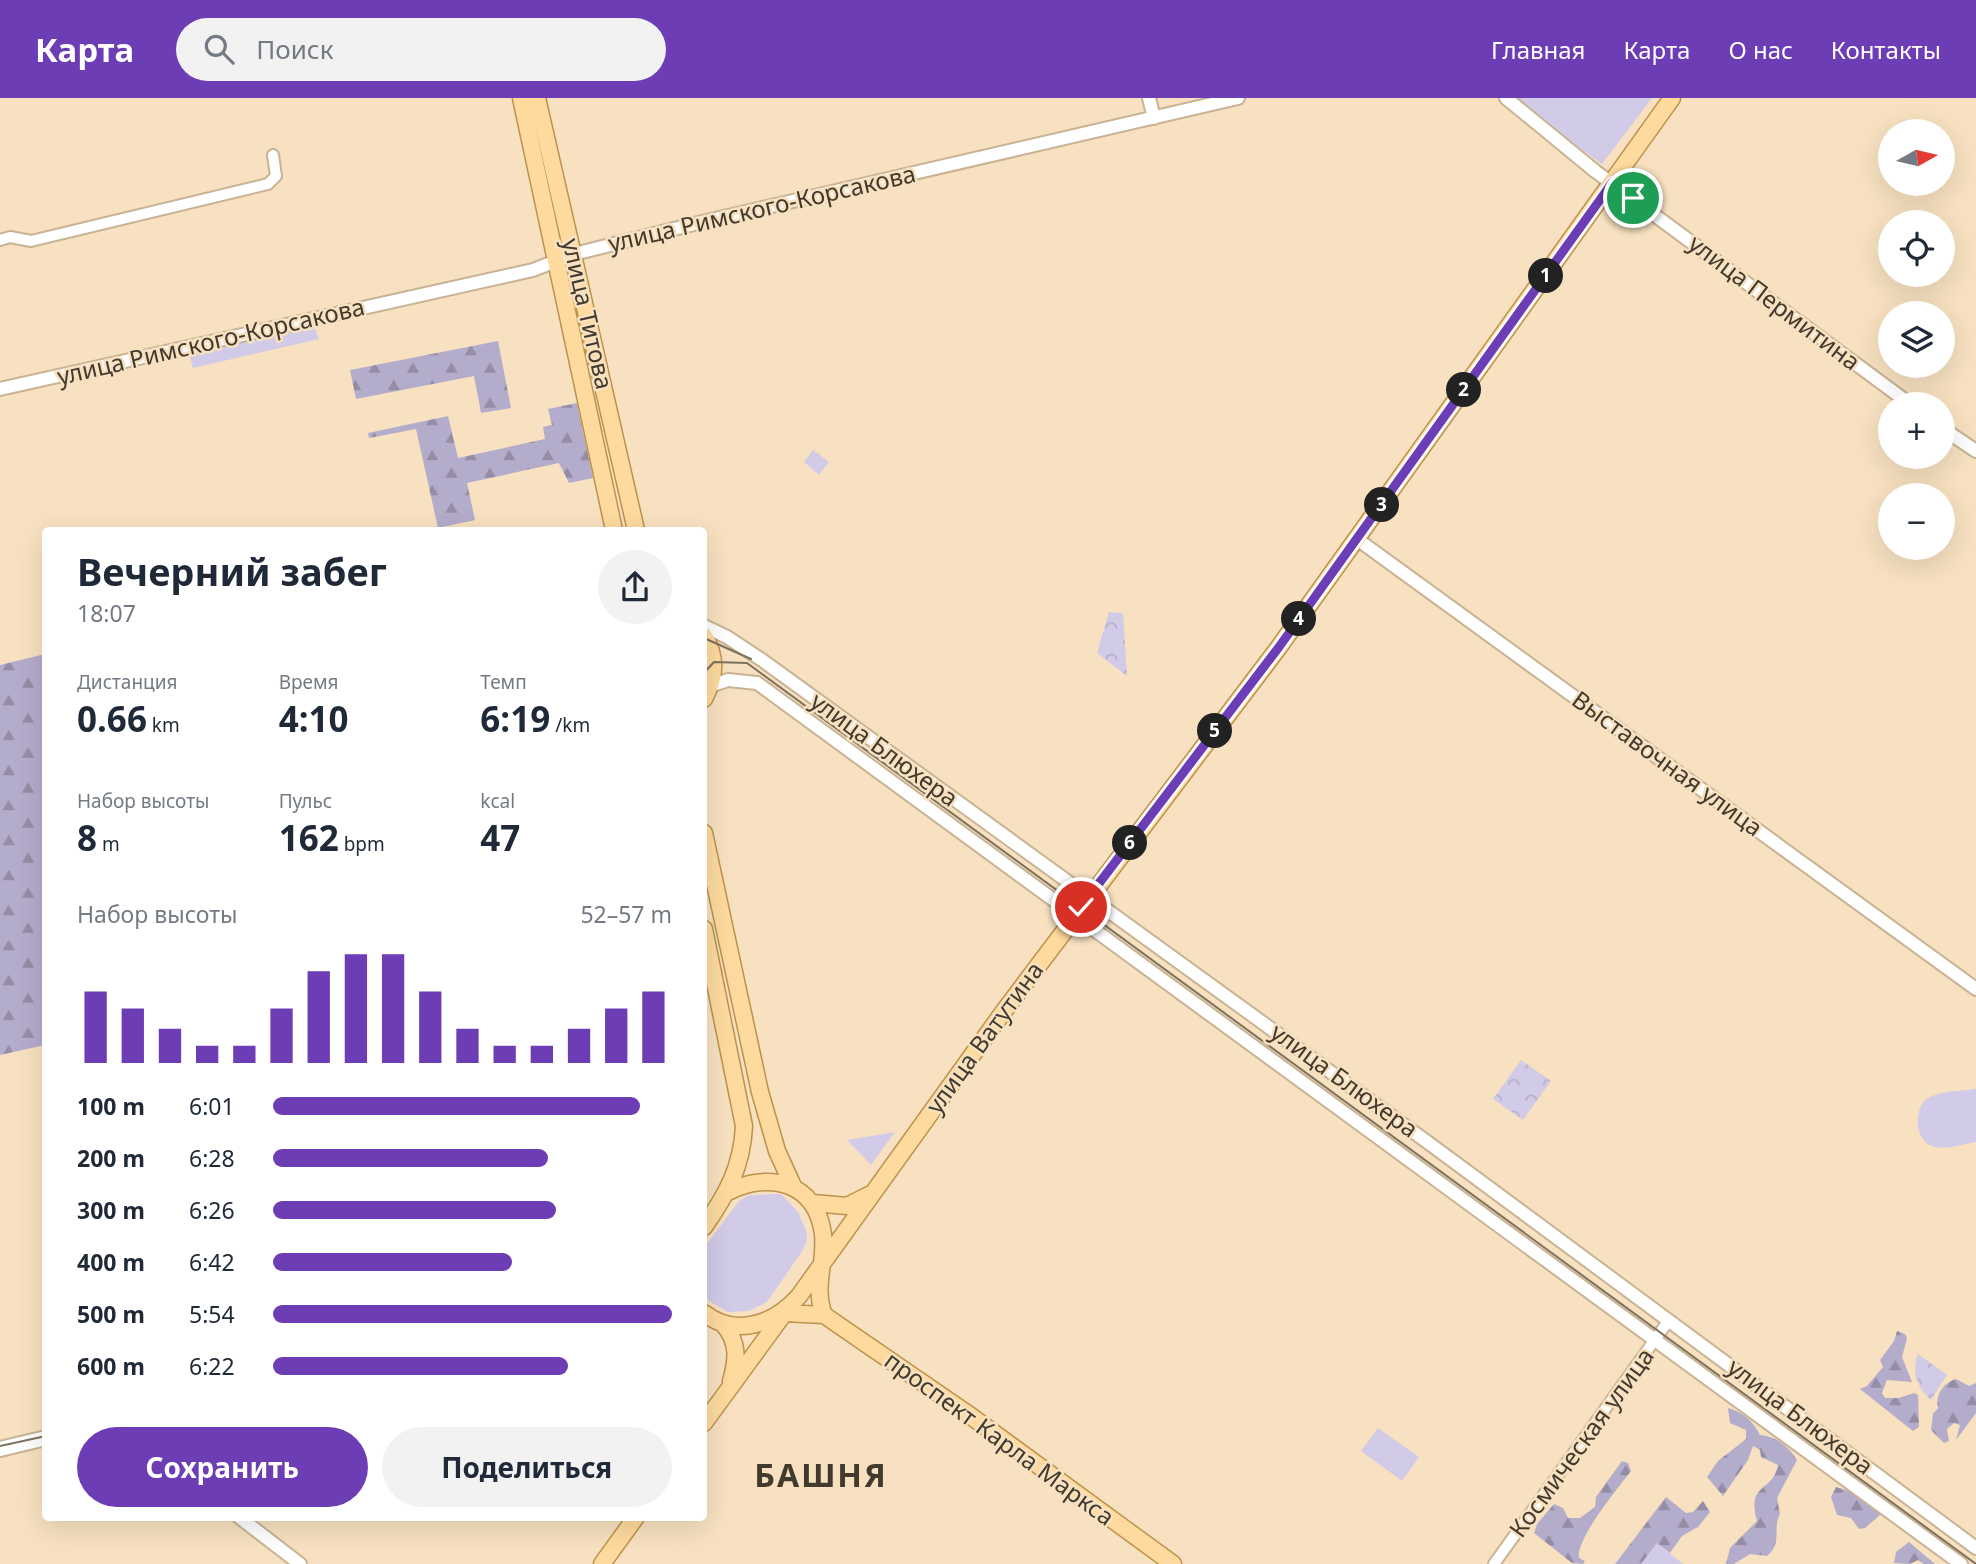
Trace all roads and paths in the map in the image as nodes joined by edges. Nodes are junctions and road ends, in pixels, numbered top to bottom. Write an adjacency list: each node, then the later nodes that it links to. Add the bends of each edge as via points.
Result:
1 (521, 98): 12 (main road, улица Титова)
2 (537, 98): 11 (main road, улица Титова)
3 (1149, 98): 7 (street)
4 (1238, 98): 7 (street, улица Римского-Корсакова)
5 (1506, 98): 9 (street, улица Пермитина)
6 (1672, 98): 9 (main road, улица Ватутина)
7 (1154, 118): 11 (street, улица Римского-Корсакова)
8 (272, 155): 10 (street, via 276,176 268,184 31,242 10,237)
9 (1612, 183): 14 (street, улица Пермитина); 19 (main road, улица Ватутина)
10 (0, 240)
11 (574, 254): 12 (street, улица Римского-Корсакова); 18 (main road, улица Титова)
12 (557, 261): 13 (street, улица Римского-Корсакова); 17 (main road, улица Титова)
13 (0, 389)
14 (1893, 392)
15 (1955, 437): 16 (street)
16 (1976, 451)
17 (613, 527)
18 (635, 527)
19 (1357, 539): 24 (main road, улица Ватутина); 27 (street, Выставочная улица)
20 (707, 627): 24 (street, улица Блюхера, via 762,660)
21 (707, 644): 22 (main road, via 714,662)
22 (707, 692): 25 (street, улица Блюхера, via 728,680 757,683)
23 (707, 846): 28 (main road, via 760,1092 777,1151)
24 (1088, 896): 25 (main road, улица Ватутина); 37 (street, улица Блюхера)
25 (1074, 916): 29 (main road, улица Ватутина); 39 (street, улица Блюхера)
26 (707, 944): 30 (main road, via 744,1126 743,1150)
27 (1976, 989)
28 (793, 1186): 30 (main road, via 752,1182); 31 (main road)
29 (878, 1188): 31 (main road, via 847,1206); 33 (main road, улица Ватутина)
30 (728, 1192): 32 (main road)
31 (813, 1203): 33 (main road, via 823,1233)
32 (707, 1223)
33 (820, 1267): 34 (main road, улица Ватутина); 35 (main road, via 818,1301)
34 (784, 1313): 35 (main road); 38 (main road, via 753,1326); 40 (main road)
35 (824, 1315): 49 (main road, проспект Карла Маркса)
36 (707, 1316): 38 (main road)
37 (1669, 1320): 39 (street, Космическая улица); 46 (street, улица Блюхера)
38 (724, 1325): 40 (main road, via 737,1354)
39 (1656, 1341): 50 (street, Космическая улица); 51 (street, улица Блюхера)
40 (728, 1390): 41 (main road)
41 (707, 1419)
42 (42, 1439): 43 (main road)
43 (0, 1449)
44 (244, 1521): 47 (street)
45 (633, 1521): 48 (main road)
46 (1976, 1548)
47 (300, 1564)
48 (602, 1564)
49 (1173, 1564)
50 (1494, 1564)
51 (1961, 1564)

